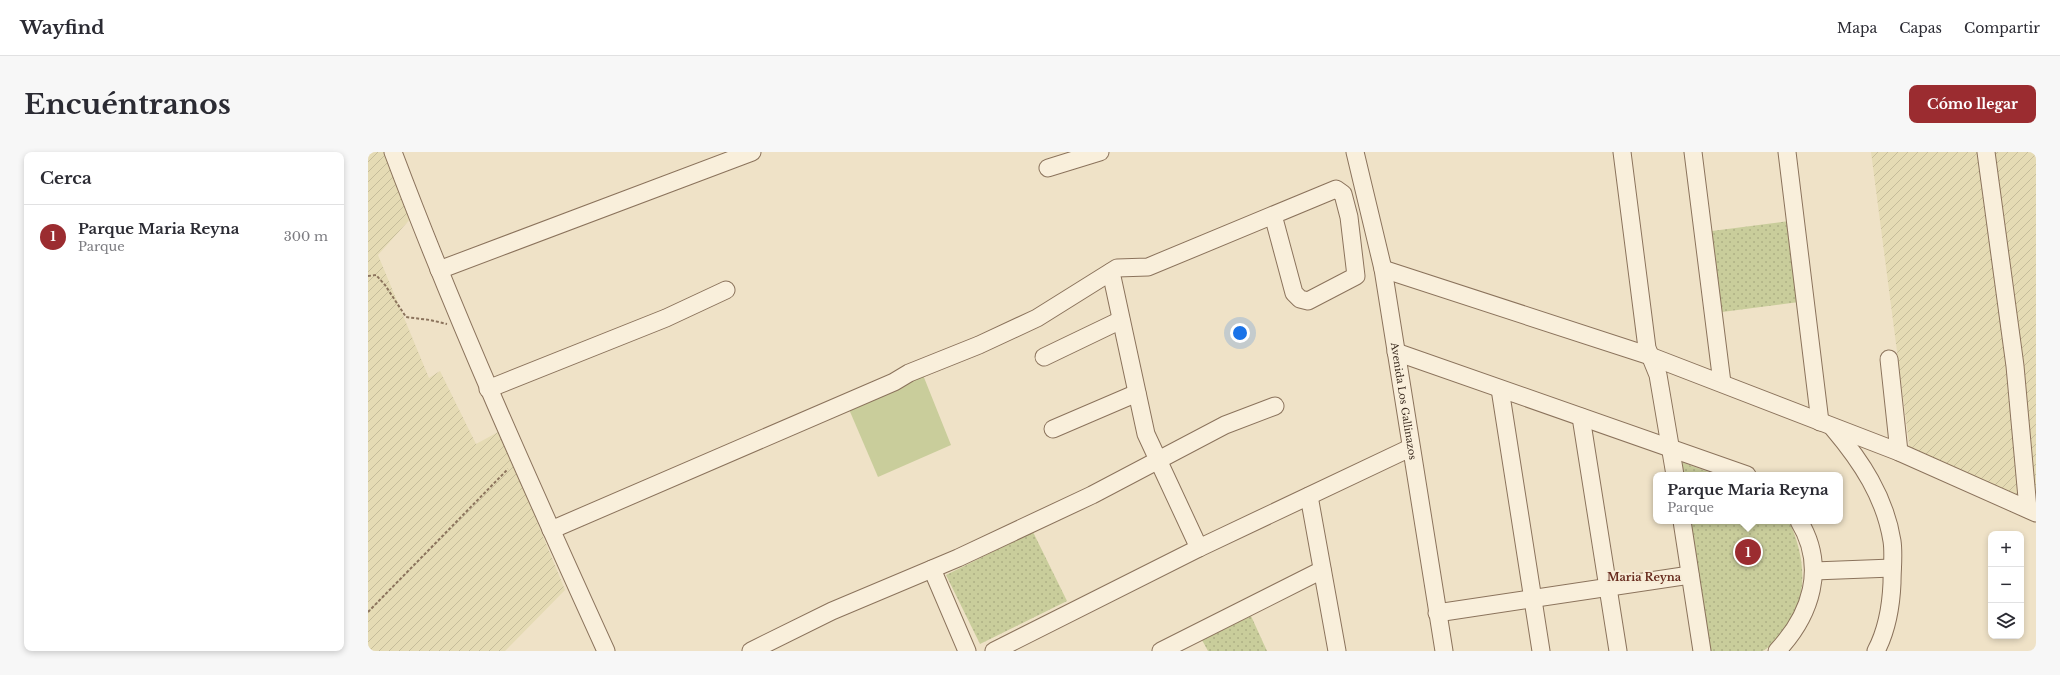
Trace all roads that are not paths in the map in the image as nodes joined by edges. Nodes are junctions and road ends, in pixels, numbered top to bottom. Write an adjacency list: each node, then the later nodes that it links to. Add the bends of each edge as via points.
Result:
1 (393, 152): 12 (street)
2 (752, 152): 12 (street)
3 (1100, 152): 9 (street)
4 (1355, 152): 11 (street, Avenida Los Gallinazos)
5 (1622, 152): 17 (street)
6 (1693, 152): 20 (street)
7 (1787, 152): 26 (street)
8 (1986, 152): 35 (street)
9 (1048, 168)
10 (1273, 215): 10 (street, via 1294,293 1300,299 1308,302 1356,276 1349,217 1340,191 1336,189); 13 (street, via 1148,267 1117,268)
11 (1383, 269): 16 (street, Avenida Los Gallinazos); 17 (street)
12 (439, 270): 21 (street)
13 (1110, 272): 15 (street); 38 (street, via 1037,318 979,345 908,373 851,401)
14 (726, 290): 21 (street, via 666,318)
15 (1121, 320): 18 (street); 23 (street)
16 (1396, 352): 22 (street); 29 (street, Avenida Los Gallinazos)
17 (1650, 356): 20 (street); 28 (street, via 1658,375)
18 (1044, 357)
19 (1889, 359): 30 (street)
20 (1722, 383): 26 (street)
21 (488, 389): 38 (street)
22 (1500, 389): 25 (street); 46 (street)
23 (1137, 393): 27 (street); 31 (street, via 1146,434)
24 (1275, 406): 31 (street, via 1225,425)
25 (1582, 417): 28 (street); 45 (street)
26 (1826, 424): 30 (street); 40 (street, via 1858,459 1874,487 1886,516 1892,541)
27 (1054, 430)
28 (1671, 448): 32 (street); 33 (street)
29 (1403, 451): 34 (street); 47 (street, Avenida Los Gallinazos)
30 (1898, 452): 35 (street)
31 (1157, 461): 39 (street); 41 (street)
32 (1675, 472)
33 (1739, 472)
34 (1309, 496): 39 (street); 42 (street)
35 (2032, 511)
36 (1682, 524): 44 (street)
37 (1801, 524): 43 (street, via 1810,547)
38 (551, 530): 49 (street)
39 (1199, 548): 52 (street)
40 (1892, 568): 43 (street); 60 (street, via 1887,623)
41 (932, 569): 48 (street, via 832,611); 51 (street)
42 (1322, 570): 53 (street); 54 (street)
43 (1814, 571): 59 (street, via 1805,614 1791,636)
44 (1690, 575): 45 (street); 58 (street)
45 (1608, 587): 46 (street); 57 (street)
46 (1532, 599): 47 (street); 56 (street)
47 (1437, 613): 55 (street, Avenida Los Gallinazos)
48 (769, 647): 50 (street)
49 (606, 651)
50 (751, 651)
51 (967, 651)
52 (994, 651)
53 (1161, 651)
54 (1337, 651)
55 (1444, 651)
56 (1541, 651)
57 (1618, 651)
58 (1702, 651)
59 (1777, 651)
60 (1876, 651)

